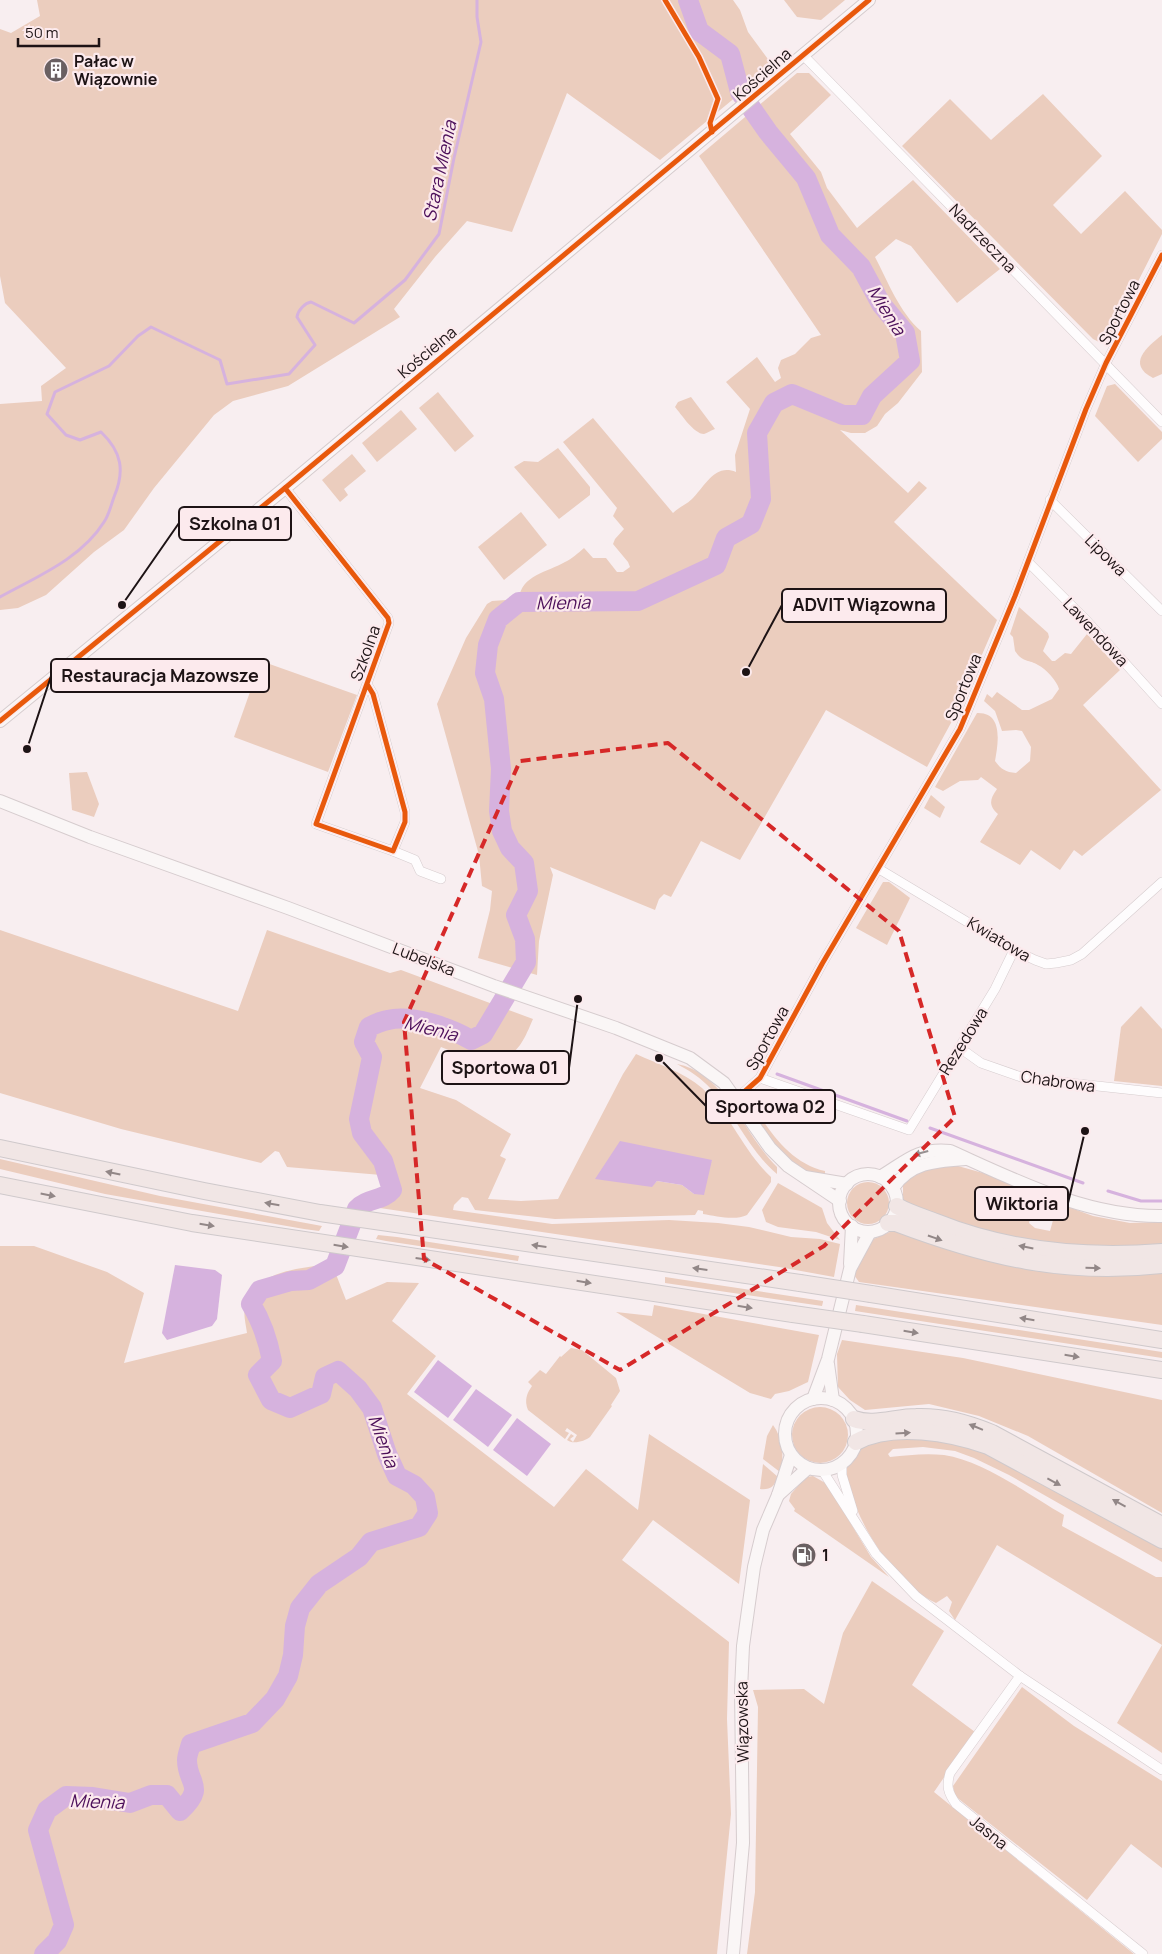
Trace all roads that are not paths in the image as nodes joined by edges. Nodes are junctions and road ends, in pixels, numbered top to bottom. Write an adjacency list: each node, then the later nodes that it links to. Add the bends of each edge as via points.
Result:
1 (869, 0): 2 (main road, Kościelna)
2 (803, 55): 4 (street, Nadrzeczna); 6 (main road, Kościelna)
3 (1162, 255): 4 (street, Sportowa)
4 (1106, 363): 5 (street, Nadrzeczna); 7 (street, Sportowa)
5 (1162, 422)
6 (285, 488): 10 (street, Szkolna, via 388,618 388,628); 12 (main road, Kościelna)
7 (1050, 500): 8 (street, Sportowa); 9 (street, Lipowa)
8 (1028, 562): 11 (street, Lawendowa); 15 (street, Sportowa, via 960,729)
9 (1162, 611)
10 (367, 684): 14 (street, via 373,694 405,812 405,822); 14 (street, Szkolna, via 316,824)
11 (1162, 704)
12 (0, 721)
13 (0, 801): 22 (main road, Lubelska, via 690,1058 719,1078)
14 (393, 851): 16 (street, via 415,860 420,871)
15 (879, 868): 18 (street, Kwiatowa); 20 (street, Sportowa)
16 (441, 879)
17 (1160, 888): 18 (street, Kwiatowa, via 1071,960 1046,964)
18 (1014, 950): 19 (street, Rezedowa)
19 (960, 1048): 20 (street, Rezedowa, via 909,1130); 21 (street, Chabrowa, via 981,1063 1024,1078)
20 (760, 1078): 22 (street, Sportowa)
21 (1162, 1093)
22 (735, 1100): 26 (main road, Lubelska, via 770,1148)
23 (0, 1148): 39 (highway, one-way to 23, bridge, via 320,1213)
24 (967, 1159): 25 (main road, one-way to 25, via 950,1151 933,1150 915,1154); 29 (main road, via 925,1163 910,1169); 32 (main road, via 1087,1207 1127,1215)
25 (880, 1177): 27 (main road, via 862,1175); 29 (main road)
26 (805, 1178): 27 (main road, Lubelska); 30 (main road, Lubelska)
27 (847, 1184): 30 (main road)
28 (0, 1185): 41 (highway, one-way to 41, bridge, via 192,1223)
29 (893, 1188): 31 (main road)
30 (840, 1201): 34 (main road, via 842,1216)
31 (897, 1206): 33 (main road); 36 (highway, one-way to 31, via 1098,1255 1030,1248 948,1228)
32 (1162, 1216)
33 (888, 1223): 35 (main road); 37 (highway, one-way to 37, via 975,1251 1033,1262 1085,1268)
34 (852, 1226): 35 (main road); 38 (main road)
35 (870, 1232): 38 (main road)
36 (1162, 1252)
37 (1162, 1265)
38 (850, 1269): 40 (main road)
39 (1162, 1340)
40 (828, 1359): 42 (main road); 43 (main road)
41 (1162, 1370)
42 (814, 1399): 43 (main road); 46 (main road, via 797,1407 786,1422 785,1442)
43 (833, 1400): 44 (main road)
44 (854, 1419): 45 (main road); 51 (highway, one-way to 44, via 992,1433 966,1423 916,1417 863,1422)
45 (856, 1442): 47 (main road); 53 (highway, one-way to 53, via 865,1437 918,1432 965,1438 988,1446)
46 (791, 1455): 48 (main road); 50 (main road, Wiązowska)
47 (842, 1464): 49 (main road); 52 (street, via 847,1493)
48 (808, 1468): 49 (main road); 50 (main road, Wiązowska)
49 (822, 1470): 52 (street)
50 (778, 1495): 56 (main road, Wiązowska, via 763,1530 754,1567 743,1646 743,1843)
51 (1162, 1525)
52 (860, 1530): 54 (street, via 901,1582 939,1616)
53 (1162, 1540)
54 (1020, 1676): 55 (street); 57 (street, Jasna, via 950,1773 949,1795 1020,1857)
55 (1162, 1770)
56 (733, 1954)
57 (1143, 1954)

